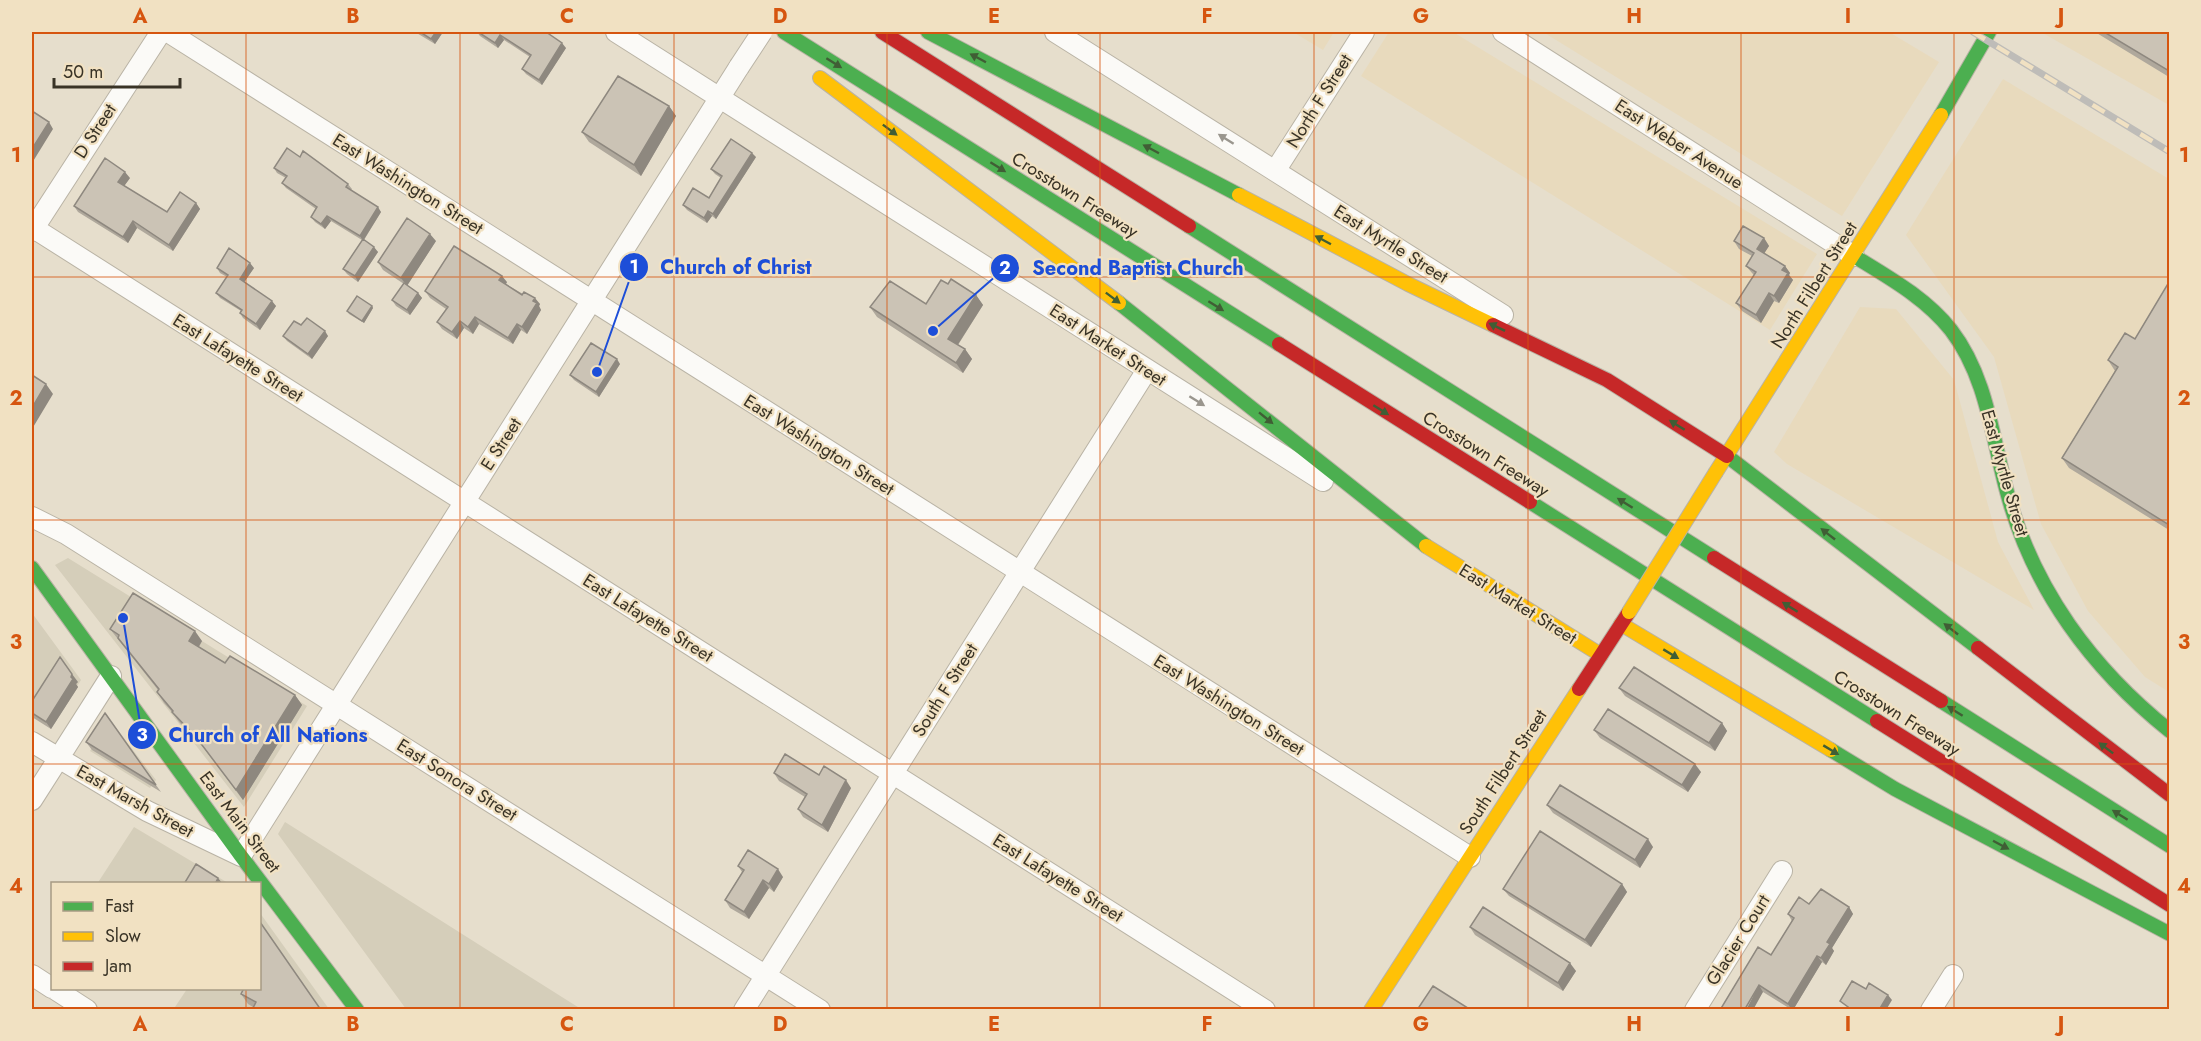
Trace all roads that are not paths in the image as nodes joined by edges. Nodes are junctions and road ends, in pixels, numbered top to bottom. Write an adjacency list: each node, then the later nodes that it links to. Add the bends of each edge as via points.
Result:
1 (161, 32): 15 (street, D Street)
2 (168, 32): 17 (street, East Washington Street)
3 (616, 32): 13 (street, East Market Street)
4 (784, 32): 41 (main road, Crosstown Freeway, one-way to 41)
5 (882, 32): 37 (main road, Crosstown Freeway, one-way to 5)
6 (928, 32): 19 (main road, one-way to 6, via 1408,284)
7 (1055, 32): 14 (street, East Myrtle Street, one-way to 7)
8 (1364, 32): 14 (street, North F Street)
9 (1503, 32): 16 (street, East Weber Avenue)
10 (1989, 32): 16 (main road, North Filbert Street)
11 (763, 34): 13 (street, E Street, bridge)
12 (807, 67): 23 (main road, one-way to 23, via 1167,339)
13 (720, 97): 17 (street, E Street); 18 (street, East Market Street)
14 (1275, 171): 19 (street, East Myrtle Street)
15 (32, 228): 21 (street, East Lafayette Street)
16 (1854, 256): 20 (main road, North Filbert Street); 31 (main road, East Myrtle Street, via 1915,295 1936,314 1965,352 1985,401 2008,495 2038,572 2074,633 2102,668)
17 (591, 301): 21 (street, E Street); 26 (street, East Washington Street)
18 (1147, 370): 23 (street, East Market Street, one-way to 23); 26 (street, South F Street)
19 (1607, 380): 20 (main road, East Myrtle Street, one-way to 19)
20 (1727, 456): 24 (main road, North Filbert Street, bridge); 35 (main road, East Myrtle Street, one-way to 20)
21 (465, 502): 30 (street, E Street); 34 (street, East Lafayette Street)
22 (32, 517): 30 (street, East Sonora Street, via 66,534)
23 (1426, 546): 28 (main road, East Market Street)
24 (1665, 554): 27 (main road, South Filbert Street, bridge)
25 (32, 568): 29 (main road, East Main Street)
26 (1020, 572): 34 (street, South F Street); 39 (street, East Washington Street)
27 (1625, 618): 28 (main road, South Filbert Street); 42 (main road, one-way to 42, via 1895,789)
28 (1601, 655): 39 (main road, South Filbert Street)
29 (111, 676): 33 (street); 38 (main road, East Main Street)
30 (337, 704): 38 (street, E Street); 44 (street, East Sonora Street)
31 (2169, 731)
32 (32, 742): 33 (street, East Marsh Street)
33 (58, 758): 36 (street); 38 (street, East Marsh Street, via 147,811)
34 (893, 773): 44 (street, South F Street); 52 (street, East Lafayette Street)
35 (2169, 795)
36 (32, 800)
37 (2169, 846)
38 (241, 856): 49 (main road, East Main Street)
39 (1470, 857): 53 (main road, South Filbert Street)
40 (1782, 871): 54 (street, Glacier Court)
41 (2169, 905)
42 (2169, 934)
43 (32, 975): 46 (street)
44 (766, 975): 50 (street, South F Street); 51 (street, East Sonora Street)
45 (1953, 975): 55 (street)
46 (51, 987)
47 (56, 990): 48 (street)
48 (87, 1010)
49 (357, 1010)
50 (744, 1010)
51 (820, 1010)
52 (1265, 1010)
53 (1371, 1010)
54 (1695, 1010)
55 (1931, 1010)

